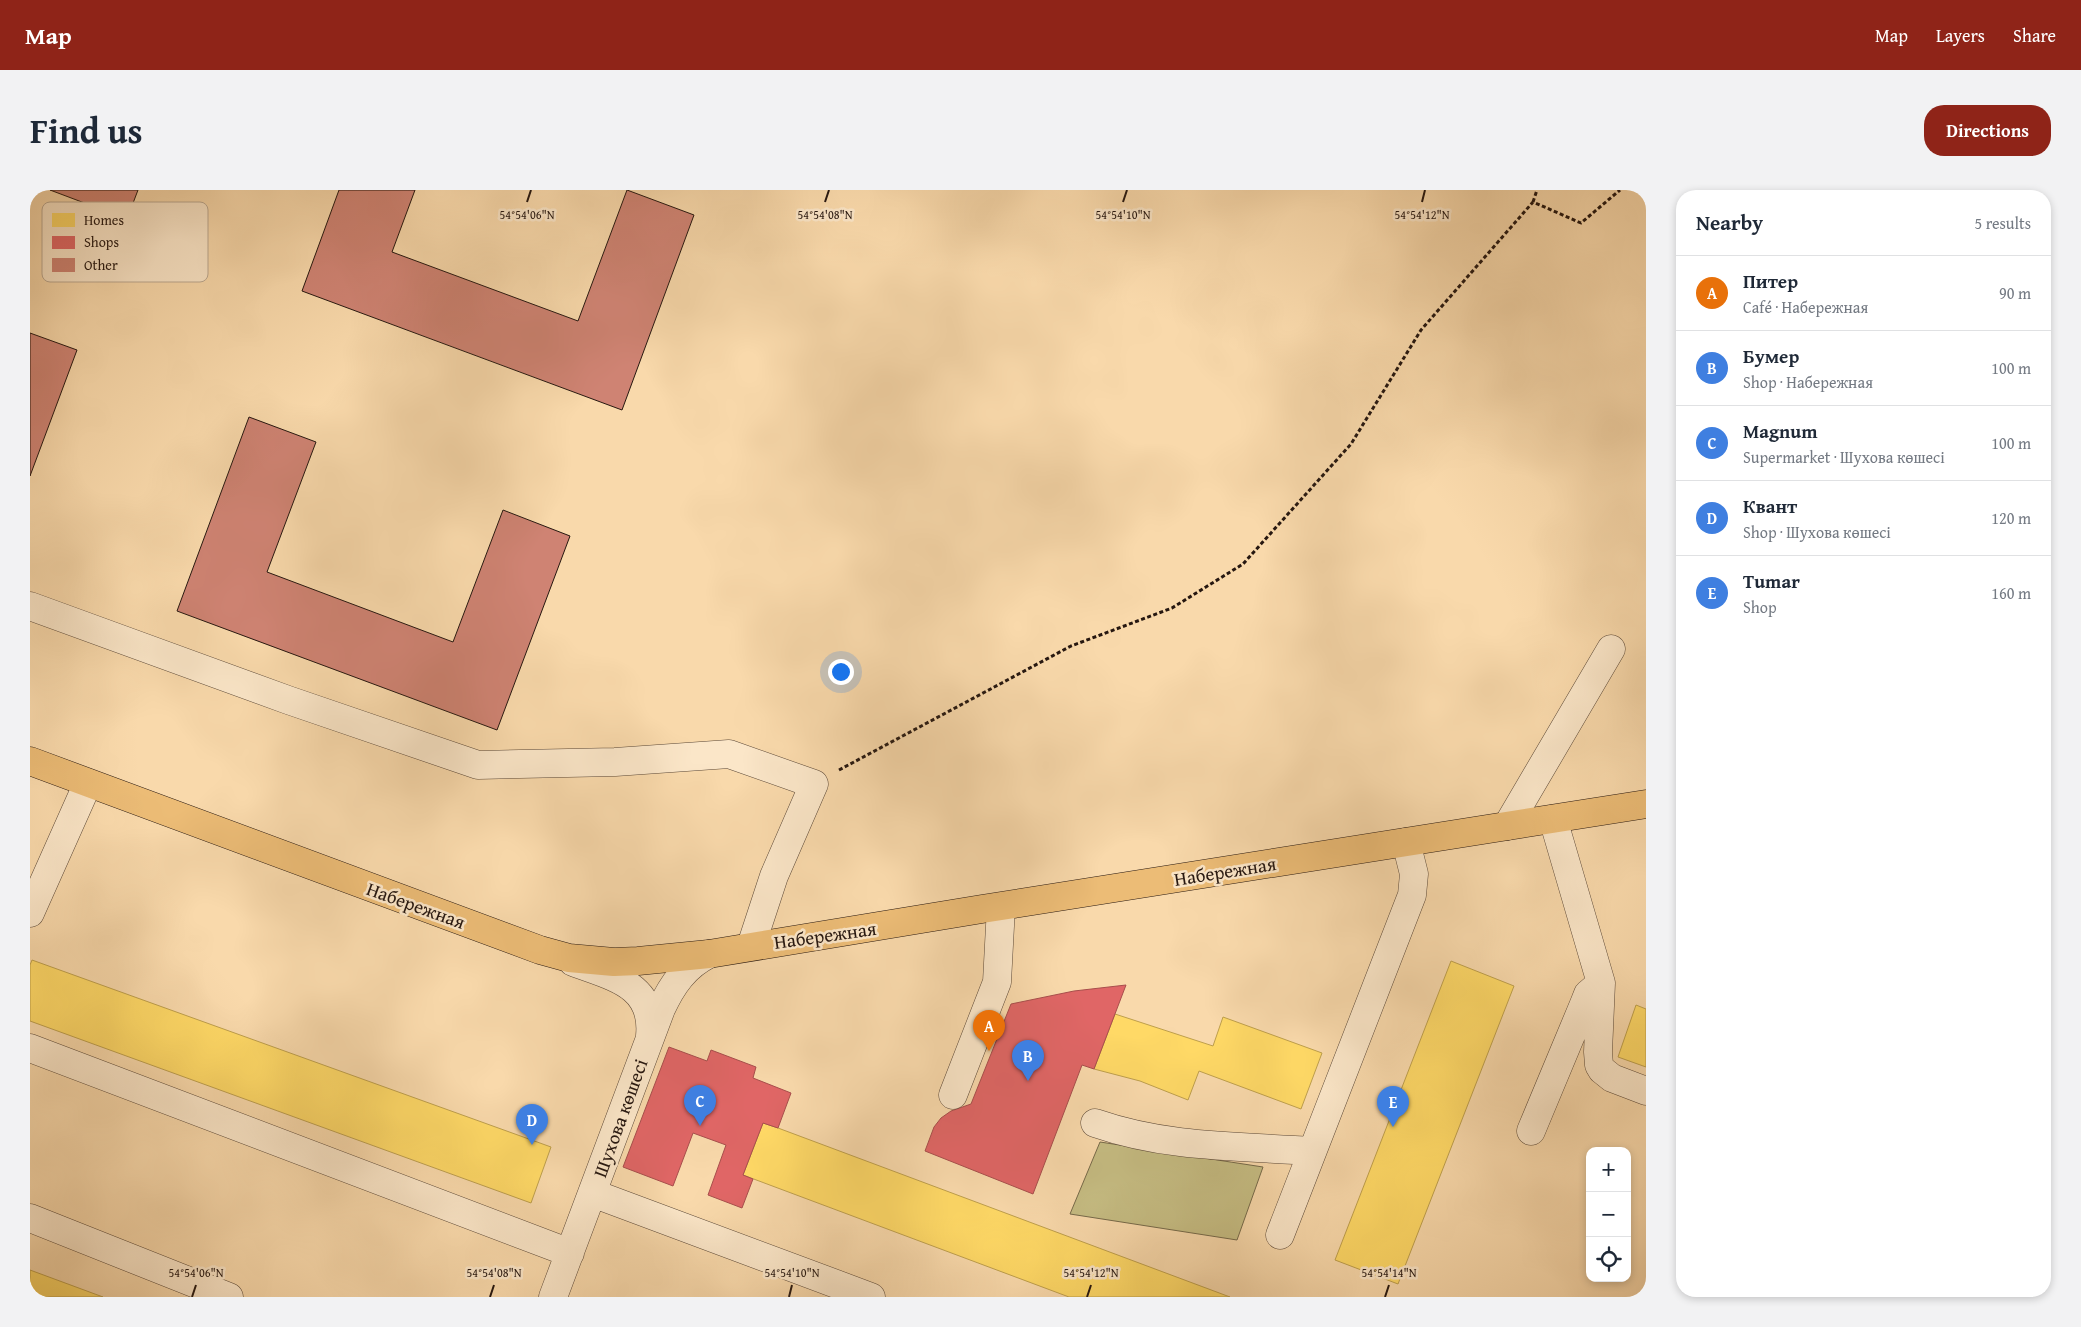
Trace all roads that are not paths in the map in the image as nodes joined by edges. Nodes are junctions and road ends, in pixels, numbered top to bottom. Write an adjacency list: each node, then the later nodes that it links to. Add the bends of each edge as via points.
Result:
1 (30, 606): 11 (street, via 288,700 478,764 615,762 730,754 814,784 774,876)
2 (1610, 649): 7 (street)
3 (30, 761): 4 (main road, Набережная)
4 (88, 783): 10 (street); 12 (main road, Набережная)
5 (1646, 804): 6 (main road, Набережная)
6 (1553, 819): 7 (main road, Набережная); 14 (street)
7 (1506, 826): 8 (main road, Набережная)
8 (1406, 842): 9 (main road, Набережная); 22 (street, via 1414,874 1412,894)
9 (1001, 907): 11 (main road, Набережная); 18 (street, via 997,982)
10 (30, 912)
11 (751, 946): 13 (main road, Набережная)
12 (540, 950): 13 (main road, Набережная, via 569,958 614,962); 15 (street, via 611,977 638,992 650,1011)
13 (709, 954): 15 (street, Шухова көшесі, via 695,962 673,985)
14 (1601, 983): 17 (street, via 1599,1065 1606,1075); 21 (street, via 1588,994)
15 (650, 1040): 23 (street, Шухова көшесі)
16 (30, 1048): 26 (street)
17 (1634, 1087): 19 (street)
18 (953, 1095)
19 (1646, 1109)
20 (1095, 1124): 22 (street, via 1166,1142)
21 (1531, 1131)
22 (1312, 1151): 25 (street)
23 (592, 1193): 26 (street, Шухова көшесі); 29 (street)
24 (30, 1218): 27 (street)
25 (1280, 1235)
26 (570, 1253): 28 (street, Шухова көшесі)
27 (229, 1297)
28 (554, 1297)
29 (871, 1297)

